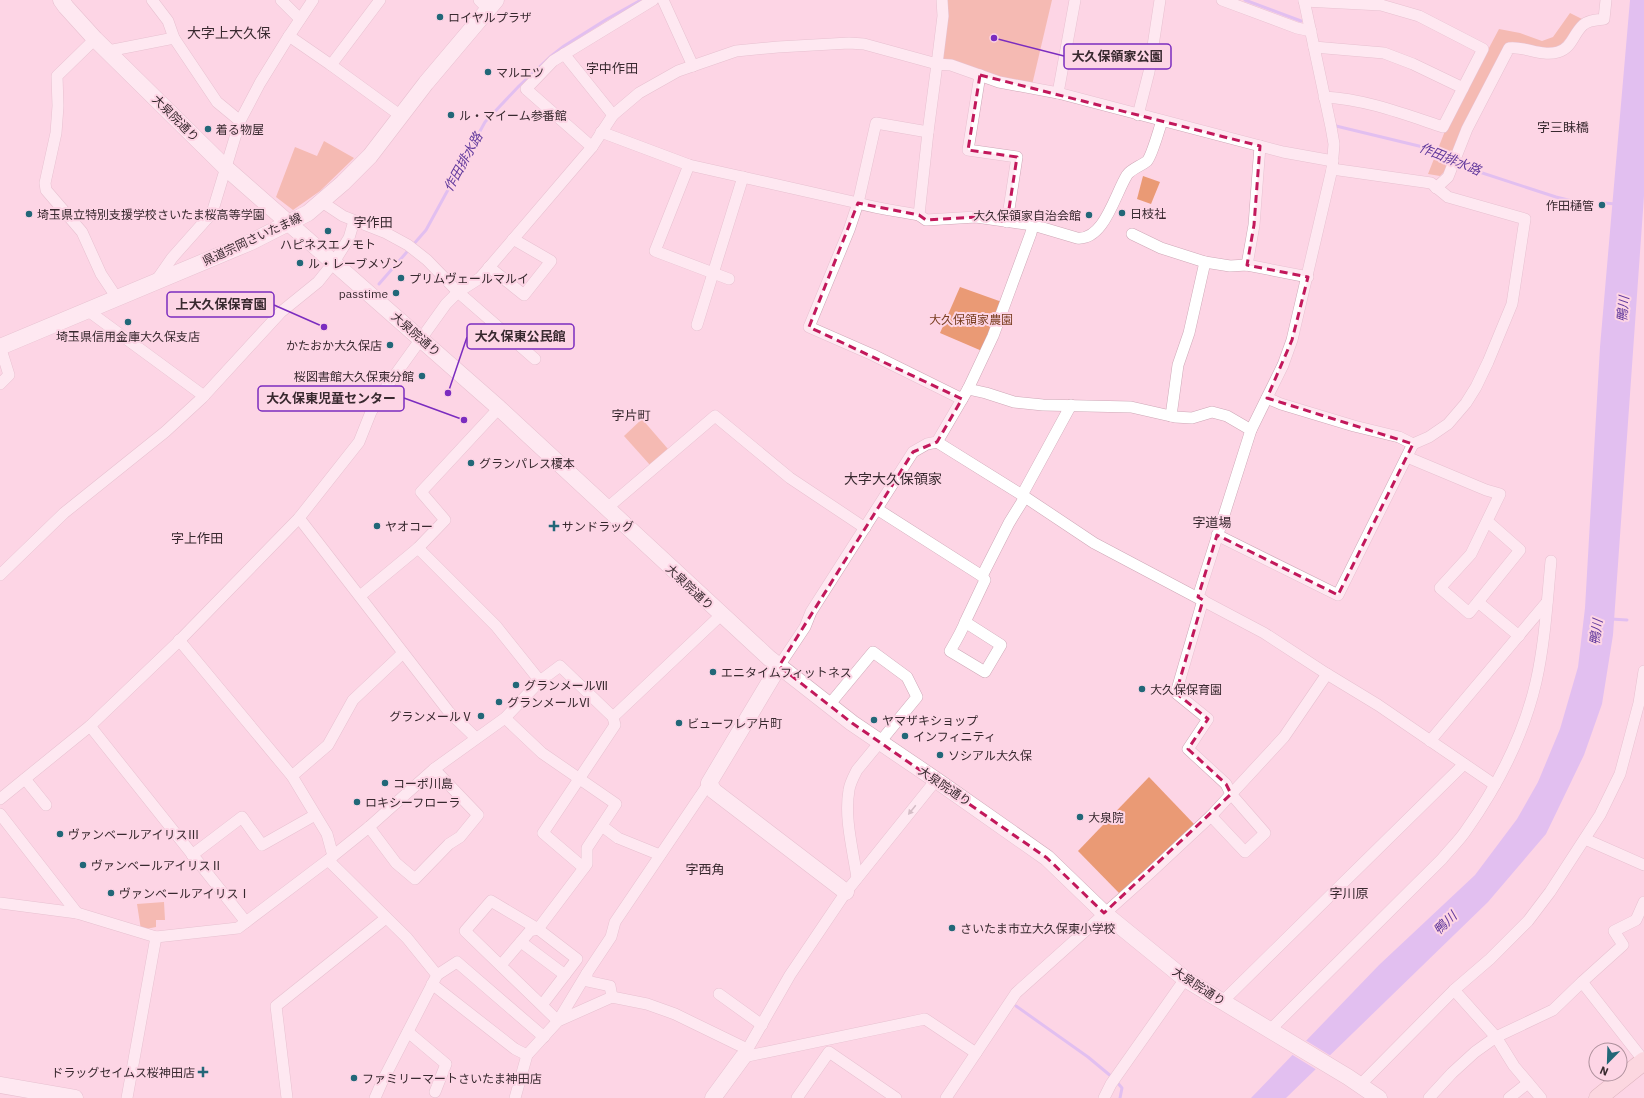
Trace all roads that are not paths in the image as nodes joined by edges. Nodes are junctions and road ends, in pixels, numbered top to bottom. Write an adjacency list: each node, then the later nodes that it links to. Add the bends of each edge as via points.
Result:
1 (61, 0): 19 (street, 大泉院通り)
2 (152, 0): 18 (street, via 168,21)
3 (281, 0): 15 (street)
4 (313, 0): 15 (street)
5 (380, 0): 24 (street)
6 (653, 0): 22 (street)
7 (663, 0): 25 (street)
8 (942, 0): 23 (street)
9 (1075, 0): 28 (street)
10 (1160, 0): 31 (street, via 1149,72)
11 (1222, 0): 16 (street)
12 (1304, 0): 16 (street); 27 (street, via 1381,5 1419,16 1483,49)
13 (1606, 0): 43 (street, via 1604,20 1593,20 1584,24 1568,48 1548,54 1520,47 1509,48 1467,129 1448,177)
14 (487, 3): 32 (street, 県道宗岡さいたま線)
15 (300, 19): 17 (street)
16 (1311, 31): 20 (street)
17 (288, 36): 24 (street); 33 (street)
18 (174, 38): 21 (street); 33 (street, via 217,102)
19 (96, 39): 21 (street, 大泉院通り); 62 (street, via 57,76 56,133 44,183 46,190 82,232 101,274)
20 (1314, 47): 27 (street, via 1384,53); 29 (street)
21 (108, 51): 41 (street, 大泉院通り)
22 (564, 54): 30 (street); 38 (street, via 553,61 526,89)
23 (938, 64): 25 (street, via 864,44 849,44 736,51); 26 (street, via 951,65); 36 (street)
24 (331, 65): 32 (street)
25 (693, 66): 30 (street, via 678,71 639,93)
26 (980, 75): 28 (street, via 999,82); 48 (street, via 968,150 1017,158)
27 (1463, 88): 29 (street, via 1443,127 1383,107 1343,98)
28 (1058, 93): 31 (street)
29 (1324, 97): 40 (street, via 1334,144)
30 (613, 115): 35 (street)
31 (1138, 115): 34 (street)
32 (401, 116): 44 (street, 県道宗岡さいたま線, via 370,156)
33 (240, 121): 41 (street)
34 (1162, 121): 37 (street); 50 (street, via 1148,160 1128,173 1105,220 1091,235 1077,238)
35 (601, 132): 38 (street); 39 (street)
36 (928, 132): 45 (street, via 876,123); 46 (street)
37 (1260, 146): 40 (street); 55 (street, via 1254,225)
38 (592, 147): 52 (street)
39 (689, 165): 42 (street); 57 (street, via 655,251)
40 (1332, 165): 43 (street, via 1431,183); 58 (street)
41 (226, 168): 49 (street, 大泉院通り); 60 (street, via 212,213 172,258)
42 (744, 177): 45 (street); 57 (street)
43 (1436, 188): 77 (street, via 1448,197 1525,219 1512,304 1476,387 1448,424)
44 (322, 202): 47 (street); 49 (street, 県道宗岡さいたま線)
45 (858, 203): 46 (street); 69 (street, via 809,327)
46 (919, 215): 48 (street, via 926,220 976,217)
47 (354, 221): 53 (street, via 349,238); 61 (street, via 386,233 412,248)
48 (1007, 222): 50 (street)
49 (289, 223): 53 (street, 大泉院通り); 60 (street, 県道宗岡さいたま線)
50 (1032, 225): 69 (street, via 993,336)
51 (1132, 234): 54 (street, via 1161,248)
52 (513, 239): 56 (street); 56 (street, via 552,261 524,295)
53 (334, 262): 65 (street, 大泉院通り); 70 (street, via 318,282 281,312)
54 (1204, 262): 55 (street, via 1230,266); 74 (street, via 1189,333 1178,365)
55 (1247, 265): 58 (street)
56 (489, 267): 61 (street, via 480,278)
57 (713, 273): 59 (street); 64 (street)
58 (1308, 277): 71 (street, via 1292,340)
59 (729, 279)
60 (156, 282): 62 (street, 県道宗岡さいたま線)
61 (458, 292): 65 (street, via 446,304); 67 (street)
62 (117, 298): 63 (street, 県道宗岡さいたま線)
63 (87, 310): 66 (street, 県道宗岡さいたま線); 70 (street)
64 (697, 325)
65 (422, 339): 73 (street, 大泉院通り); 82 (street, via 378,400 359,442)
66 (0, 346): 68 (street, via 9,375)
67 (535, 359)
68 (0, 384)
69 (965, 394): 72 (street, via 986,393 1014,402); 76 (street)
70 (204, 396): 88 (street, via 165,432 64,514)
71 (1267, 398): 75 (street); 77 (street, via 1354,426 1399,437)
72 (1070, 405): 74 (street, via 1132,407); 79 (street)
73 (499, 408): 80 (street, 大泉院通り); 86 (street, via 421,492 445,520)
74 (1170, 416): 75 (street, via 1192,418 1212,412 1227,416)
75 (1251, 430): 85 (street)
76 (937, 442): 79 (street); 81 (street, via 913,452)
77 (1413, 444): 78 (street)
78 (1407, 457): 83 (street, via 1500,494); 85 (street, via 1338,595)
79 (1024, 496): 89 (street); 91 (street, via 1094,543)
80 (606, 509): 84 (street, via 714,416 790,478); 94 (street, 大泉院通り)
81 (877, 509): 84 (street); 89 (street)
82 (299, 518): 90 (street); 97 (street)
83 (1487, 521): 92 (street, via 1520,550); 92 (street, via 1471,554 1440,588 1469,613)
84 (865, 528): 99 (street)
85 (1217, 535): 91 (street)
86 (418, 548): 90 (street); 102 (street, via 496,626)
87 (1551, 562): 93 (street)
88 (0, 575)
89 (982, 576): 95 (street, via 985,580 984,586)
90 (360, 596): 98 (street)
91 (1200, 598): 101 (street, via 1264,633); 118 (street, via 1176,693 1208,719 1188,749 1226,784)
92 (1478, 602): 96 (street)
93 (1547, 602): 96 (street); 117 (street, via 1545,634 1536,682 1514,748)
94 (721, 615): 99 (street, 大泉院通り); 104 (street)
95 (965, 622): 95 (street, via 950,651 985,672 1001,645)
96 (1518, 636): 108 (street)
97 (179, 640): 106 (street); 112 (street)
98 (403, 653): 107 (street, via 449,712); 112 (street, via 353,700 328,745)
99 (779, 666): 103 (street, 大泉院通り); 116 (street)
100 (1644, 671): 126 (street, via 1620,774 1600,816)
101 (1327, 674): 108 (street); 118 (street, via 1284,737)
102 (540, 681): 104 (street, via 560,666); 105 (street)
103 (829, 705): 109 (street, 大泉院通り); 109 (street, via 873,652 907,677 917,697)
104 (613, 717): 114 (street, via 615,725)
105 (504, 718): 107 (street); 114 (street, via 542,753)
106 (90, 726): 113 (street); 127 (street)
107 (476, 738): 111 (street)
108 (1430, 740): 110 (street)
109 (880, 742): 115 (street, 大泉院通り); 132 (street, via 857,770 848,790 848,817)
110 (1464, 764): 117 (street); 152 (street)
111 (434, 769): 125 (street); 125 (street, via 478,815 460,837 449,844 415,879 396,863)
112 (292, 776): 122 (street)
113 (25, 779): 119 (street); 120 (street)
114 (578, 779): 124 (street, via 616,804); 131 (street, via 543,833)
115 (936, 780): 132 (street, one-way to 132); 137 (street, 大泉院通り, via 1047,858)
116 (709, 782): 128 (street); 133 (street, via 714,791)
117 (1495, 785): 157 (street, via 1467,830 1442,859)
118 (1231, 794): 123 (street); 123 (street, via 1265,833 1245,852)
119 (0, 799)
120 (46, 804)
121 (0, 814): 136 (street)
122 (315, 815): 127 (street, via 262,846 242,818); 129 (street, via 327,834)
123 (1211, 816): 137 (street)
124 (602, 826): 128 (street, via 618,838); 131 (street, via 586,848 587,864)
125 (369, 827): 129 (street)
126 (1585, 839): 130 (street); 149 (street, via 1528,921)
127 (192, 855): 139 (street)
128 (660, 855): 144 (street, via 615,922 611,937)
129 (331, 858): 138 (street); 139 (street)
130 (1644, 865)
131 (584, 868): 140 (street)
132 (857, 878): 133 (street)
133 (846, 892): 155 (street, via 794,969)
134 (1644, 902): 148 (street, via 1636,920 1614,931 1622,945)
135 (0, 903): 136 (street)
136 (77, 913): 141 (street)
137 (1104, 913): 147 (street, 大泉院通り); 161 (street, via 1016,994)
138 (386, 918): 146 (street, via 407,938); 170 (street, via 276,1006)
139 (246, 922): 141 (street, via 238,928)
140 (538, 929): 142 (street, via 530,931); 143 (street, via 491,901 465,932); 145 (street, via 577,959)
141 (156, 937): 169 (street)
142 (521, 942): 143 (street); 145 (street)
143 (501, 965): 153 (street)
144 (587, 973): 151 (street, via 587,981 610,986); 154 (street)
145 (565, 975): 153 (street)
146 (434, 979): 156 (street); 158 (street, via 457,962); 162 (street, via 515,1049)
147 (1185, 979): 152 (street, 大泉院通り); 177 (street, via 1111,1084)
148 (1582, 982): 159 (street, via 1554,1010); 163 (street)
149 (1454, 990): 159 (street); 164 (street)
150 (719, 994): 155 (street)
151 (612, 998): 154 (street); 160 (street, via 647,1004 675,1014)
152 (1222, 1002): 157 (street, 大泉院通り)
153 (542, 1006): 154 (street)
154 (558, 1021): 158 (street)
155 (762, 1025): 160 (street)
156 (408, 1032): 167 (street, via 446,1064); 171 (street)
157 (1275, 1033): 164 (street, 大泉院通り)
158 (544, 1037): 162 (street)
159 (1496, 1037): 165 (street); 179 (street, via 1463,1062)
160 (745, 1053): 161 (street, via 925,1019); 173 (street)
161 (976, 1053): 176 (street)
162 (527, 1054): 172 (street)
163 (1644, 1061): 182 (main road)
164 (1354, 1081): 178 (street, 大泉院通り)
165 (1528, 1083): 180 (street); 181 (street)
166 (0, 1085): 168 (street)
167 (435, 1092)
168 (75, 1098)
169 (127, 1098)
170 (287, 1098)
171 (375, 1098)
172 (515, 1098)
173 (713, 1098)
174 (797, 1098): 175 (street, via 829,1052)
175 (896, 1098)
176 (946, 1098)
177 (1104, 1098)
178 (1379, 1098)
179 (1430, 1098)
180 (1509, 1098)
181 (1541, 1098)
182 (1598, 1098)

